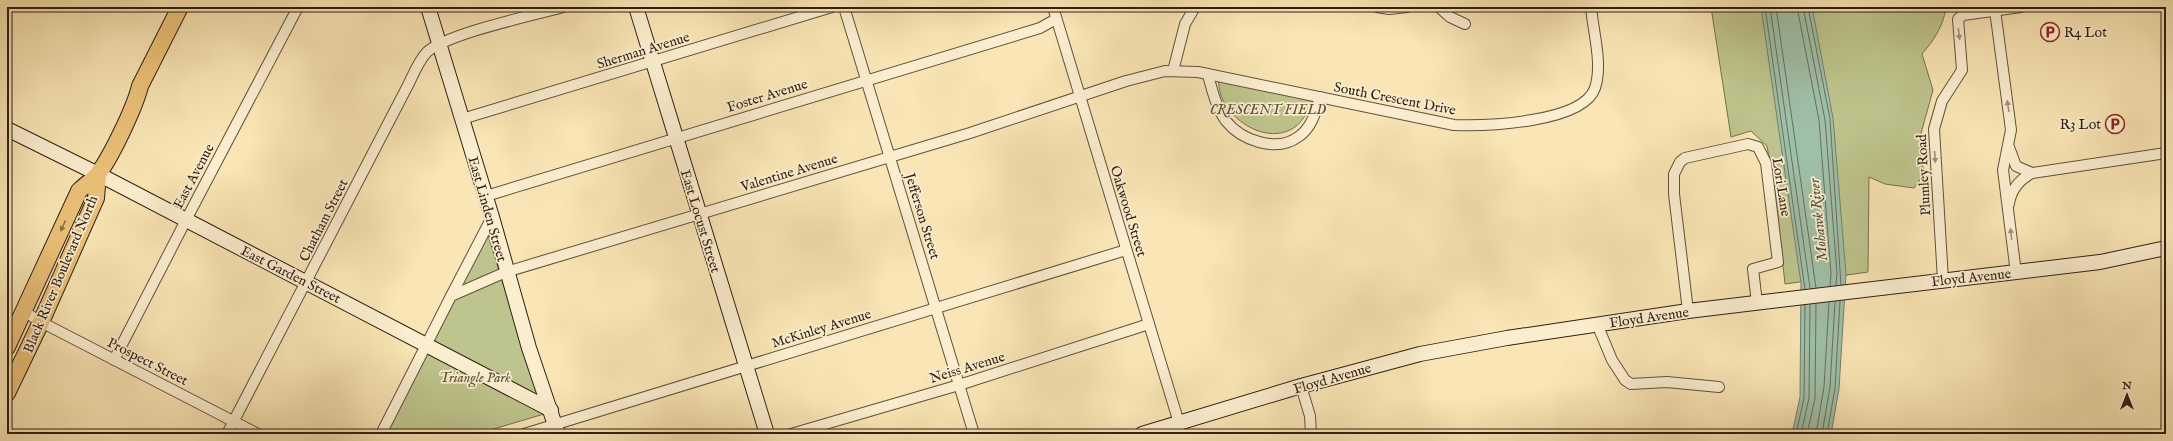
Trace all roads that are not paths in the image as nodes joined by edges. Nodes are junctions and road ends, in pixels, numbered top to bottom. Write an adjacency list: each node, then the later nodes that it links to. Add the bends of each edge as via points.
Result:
1 (180, 7): 32 (main road, Black River Boulevard North)
2 (298, 7): 37 (street, East Avenue)
3 (428, 7): 18 (street, East Linden Street)
4 (562, 7): 18 (street)
5 (636, 7): 19 (street, East Locust Street)
6 (832, 7): 19 (street, Sherman Avenue)
7 (844, 7): 22 (street, Jefferson Street)
8 (1053, 7): 16 (street, Oakwood Street)
9 (1195, 7): 20 (street, via 1185,24)
10 (1377, 7): 11 (street)
11 (1407, 7)
12 (1439, 7): 17 (street, via 1450,17)
13 (1591, 7): 24 (street, South Crescent Drive, via 1598,69 1594,91 1583,105 1570,112 1479,126 1438,123)
14 (2020, 7): 15 (street, Plumley Road)
15 (1995, 10): 28 (street, one-way to 15, via 2012,130); 42 (street, Plumley Road, one-way to 42, via 1963,15 1958,19 1962,70 1942,101 1934,129)
16 (1056, 19): 22 (street, Foster Avenue, via 1040,28); 23 (street, Oakwood Street)
17 (1465, 24)
18 (439, 44): 25 (street, East Linden Street); 43 (street, Chatham Street, via 426,53 406,89)
19 (653, 62): 25 (street, Sherman Avenue); 27 (street, East Locust Street)
20 (1173, 71): 21 (street, South Crescent Drive); 23 (street, Valentine Avenue, via 1126,81)
21 (1208, 75): 24 (street, South Crescent Drive); 24 (street, via 1215,100 1223,116 1239,134 1253,141 1286,143 1298,137 1308,127)
22 (866, 80): 27 (street, Foster Avenue); 30 (street, Jefferson Street)
23 (1080, 97): 30 (street, Valentine Avenue); 39 (street, Oakwood Street)
24 (1320, 97)
25 (462, 119): 33 (street, East Linden Street)
26 (7, 129): 32 (street, East Garden Street)
27 (676, 138): 33 (street, Foster Avenue); 35 (street, East Locust Street)
28 (2009, 147): 31 (street, via 2016,166); 34 (street, via 2003,162)
29 (2166, 153): 31 (street)
30 (890, 156): 35 (street, Valentine Avenue); 46 (street, Jefferson Street)
31 (2032, 173): 34 (street, via 2012,190)
32 (98, 174): 37 (street, East Garden Street); 47 (main road, Black River Boulevard North, one-way to 47, via 79,191); 49 (main road, Black River Boulevard North, via 96,198)
33 (486, 196): 36 (street, East Linden Street)
34 (2008, 210): 41 (street, one-way to 34)
35 (699, 214): 40 (street, Valentine Avenue); 55 (street, East Locust Street)
36 (492, 216): 40 (street, East Linden Street); 44 (street)
37 (186, 220): 43 (street, East Garden Street); 54 (street, East Avenue)
38 (2166, 248): 41 (street, Floyd Avenue, via 2100,262)
39 (1126, 250): 46 (street, McKinley Avenue); 50 (street, Oakwood Street)
40 (506, 272): 44 (street, Valentine Avenue); 60 (street, East Linden Street)
41 (2016, 272): 42 (street, Floyd Avenue)
42 (1943, 280): 45 (street, Floyd Avenue)
43 (307, 282): 52 (street, East Garden Street); 61 (street, Chatham Street)
44 (452, 296): 52 (street)
45 (1757, 303): 48 (street, Floyd Avenue); 48 (street, Lori Lane, via 1753,269 1778,262 1766,163 1758,147 1748,144 1685,158 1674,174 1674,194)
46 (936, 307): 55 (street, McKinley Avenue); 56 (street, Jefferson Street)
47 (25, 312): 49 (street, Prospect Street); 53 (main road, Black River Boulevard North)
48 (1688, 312): 51 (street, Floyd Avenue)
49 (41, 322): 54 (street, Prospect Street); 59 (main road, Black River Boulevard North)
50 (1149, 324): 56 (street, Neiss Avenue); 62 (street, Oakwood Street)
51 (1597, 324): 57 (street, Floyd Avenue, via 1408,356); 58 (street, via 1612,360 1622,376 1632,384 1667,382)
52 (426, 345): 60 (street, East Garden Street); 66 (street)
53 (7, 347)
54 (114, 360): 61 (street, Prospect Street)
55 (746, 365): 63 (street, McKinley Avenue); 68 (street, East Locust Street)
56 (959, 385): 69 (street, Neiss Avenue); 70 (street, Jefferson Street)
57 (1301, 386): 62 (street, Floyd Avenue); 72 (street, via 1310,416)
58 (1719, 387)
59 (7, 393)
60 (551, 410): 63 (street)
61 (234, 421): 64 (street, Chatham Street); 65 (street, Prospect Street)
62 (1173, 428): 71 (street, Floyd Avenue)
63 (557, 429): 67 (street, McKinley Avenue)
64 (227, 434)
65 (258, 434)
66 (381, 434)
67 (524, 434)
68 (767, 434)
69 (792, 434)
70 (974, 434)
71 (1142, 434)
72 (1311, 434)

